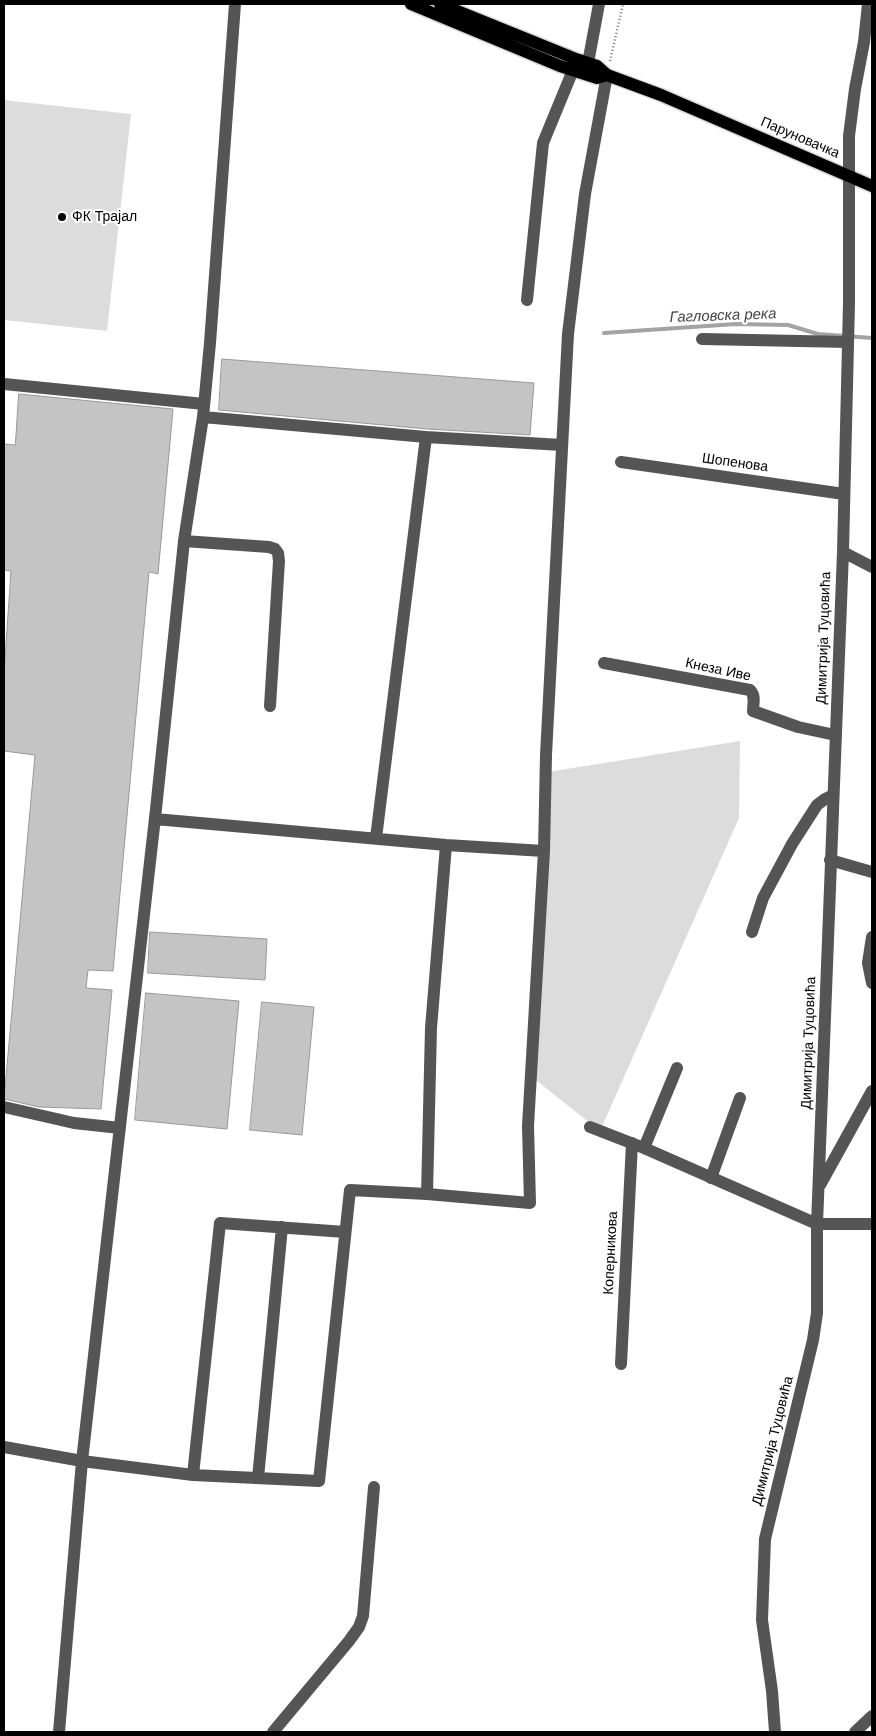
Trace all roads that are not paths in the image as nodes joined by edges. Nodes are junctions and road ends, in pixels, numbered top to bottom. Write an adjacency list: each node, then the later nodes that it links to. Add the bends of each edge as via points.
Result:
1 (235, 4): 14 (street)
2 (411, 4): 6 (main road, Паруновачка)
3 (440, 4): 6 (main road, Паруновачка)
4 (599, 4): 6 (street)
5 (868, 4): 8 (street, Паруновачка, via 851,113)
6 (579, 64): 7 (main road, Паруновачка, via 597,66); 10 (street, via 542,143)
7 (607, 75): 8 (main road, Паруновачка, via 662,95); 17 (street, via 583,204 568,334)
8 (848, 175): 9 (main road); 12 (street, Димитрија Туцовића)
9 (872, 186)
10 (527, 300)
11 (702, 339): 12 (street)
12 (848, 345): 19 (street, Димитрија Туцовића)
13 (4, 384): 14 (street)
14 (204, 404): 15 (street)
15 (203, 417): 16 (street); 20 (street)
16 (426, 438): 17 (street); 28 (street)
17 (562, 445): 30 (street, via 546,746)
18 (621, 462): 19 (street, Шопенова)
19 (844, 494): 21 (street, Димитрија Туцовића)
20 (184, 541): 24 (street, via 269,547 278,553); 27 (street)
21 (843, 552): 22 (street); 25 (street, Димитрија Туцовића)
22 (872, 567)
23 (604, 662): 25 (street, Кнеза Иве, via 750,690 754,698 753,711 798,727)
24 (270, 706)
25 (835, 735): 26 (street, Димитрија Туцовића)
26 (833, 795): 31 (street, Димитрија Туцовића); 33 (street, via 817,805 792,844 763,898)
27 (155, 818): 28 (street); 41 (street)
28 (376, 838): 29 (street)
29 (446, 845): 30 (street); 45 (street, via 431,1028)
30 (544, 851): 45 (street, via 528,1126 530,1203)
31 (830, 860): 32 (street); 44 (street, Димитрија Туцовића)
32 (872, 872)
33 (752, 932)
34 (872, 937): 35 (street, via 868,955)
35 (871, 975)
36 (677, 1068): 42 (street, Коперникова)
37 (740, 1098): 43 (street)
38 (870, 1098): 44 (street)
39 (4, 1107): 41 (street, via 74,1123)
40 (590, 1127): 42 (street)
41 (120, 1128): 52 (street)
42 (638, 1146): 43 (street); 50 (street, Коперникова)
43 (711, 1178): 46 (street)
44 (819, 1188): 46 (street, Димитрија Туцовића)
45 (427, 1194): 49 (street, via 350,1190)
46 (817, 1224): 47 (street); 59 (street, Димитрија Туцовића, via 813,1340 765,1539 762,1620)
47 (872, 1224)
48 (282, 1227): 49 (street); 53 (street, via 220,1223); 54 (street)
49 (345, 1232): 54 (street, via 319,1481)
50 (621, 1364)
51 (4, 1446): 52 (street)
52 (82, 1461): 53 (street); 57 (street)
53 (193, 1475): 54 (street)
54 (258, 1478)
55 (374, 1487): 58 (street, via 363,1609 358,1627)
56 (872, 1716): 60 (street)
57 (59, 1732)
58 (273, 1732)
59 (775, 1732)
60 (855, 1732)

